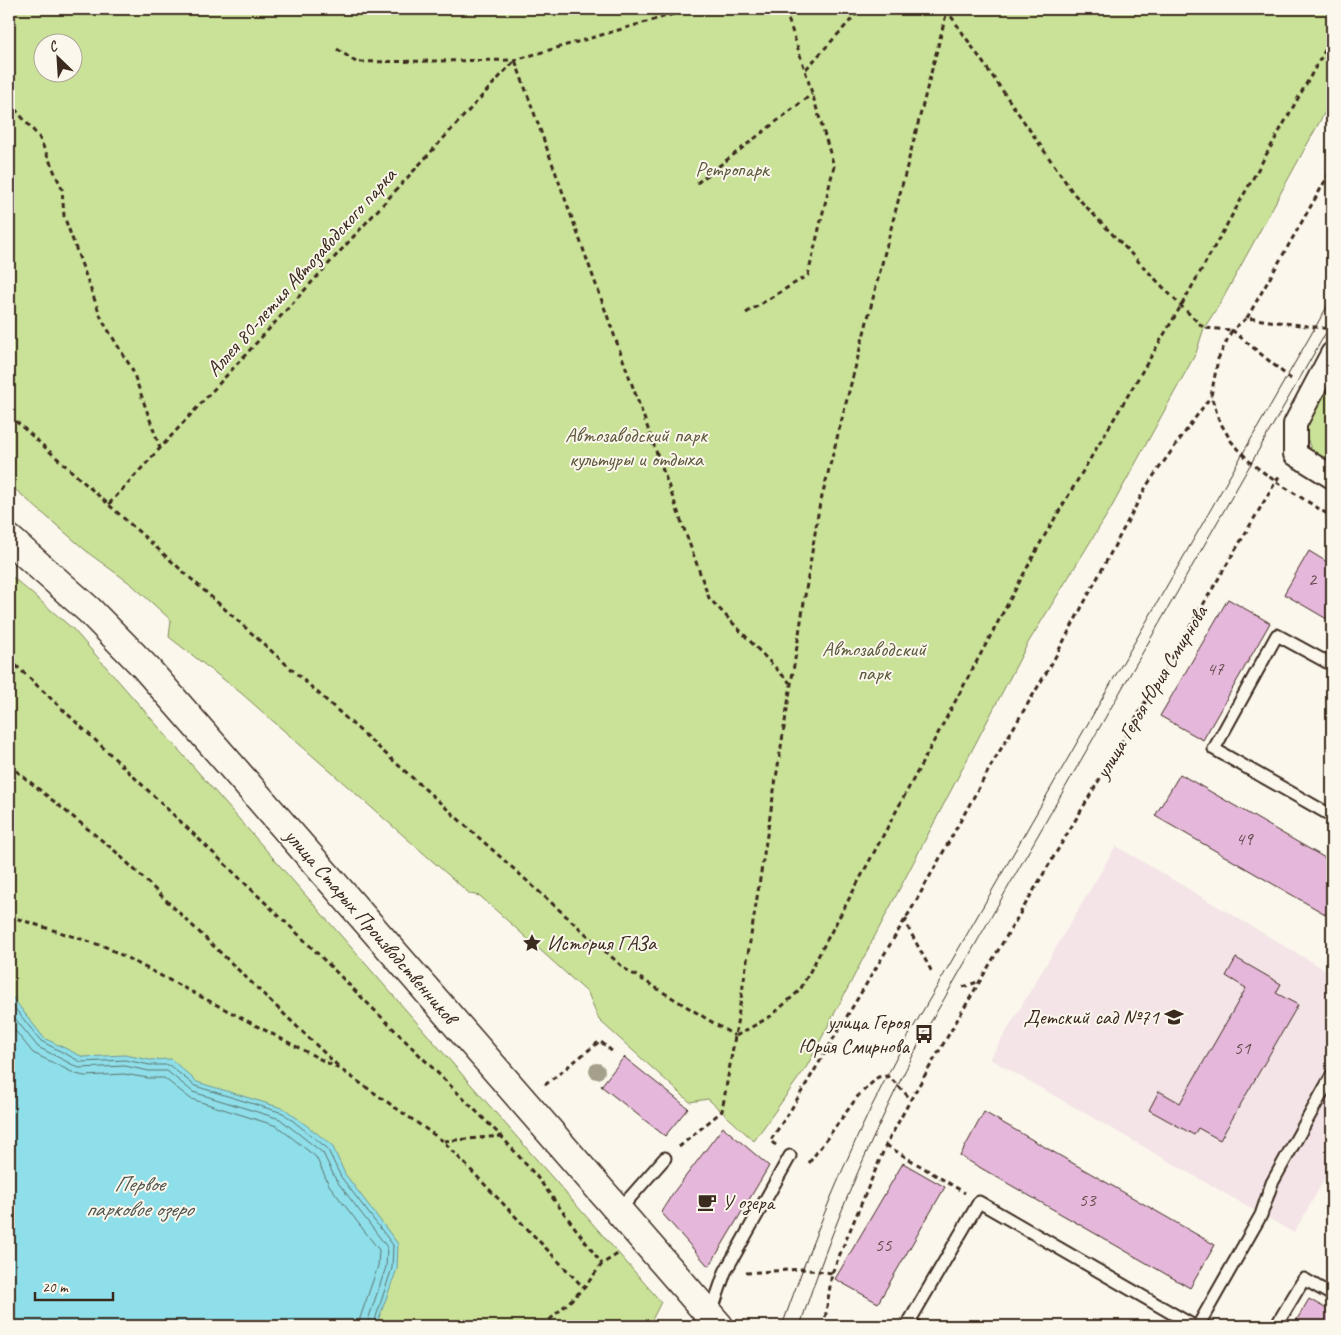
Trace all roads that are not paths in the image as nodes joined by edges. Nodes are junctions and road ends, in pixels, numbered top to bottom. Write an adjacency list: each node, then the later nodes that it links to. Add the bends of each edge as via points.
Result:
1 (1332, 354): 2 (street, via 1296,424 1295,454)
2 (1332, 477)
3 (9, 539): 9 (street, улица Старых Производственников, via 89,610 146,668)
4 (1332, 665): 5 (lane, via 1277,635 1214,749)
5 (1332, 816)
6 (1332, 1075): 13 (lane, via 1272,1183 1261,1214)
7 (790, 1156): 11 (lane, via 725,1272)
8 (665, 1158): 9 (lane)
9 (619, 1210): 11 (street, улица Старых Производственников)
10 (1332, 1295): 14 (lane, via 1304,1279)
11 (711, 1323)
12 (916, 1326): 13 (lane, via 909,1322 979,1202)
13 (1196, 1326)
14 (1276, 1326)

